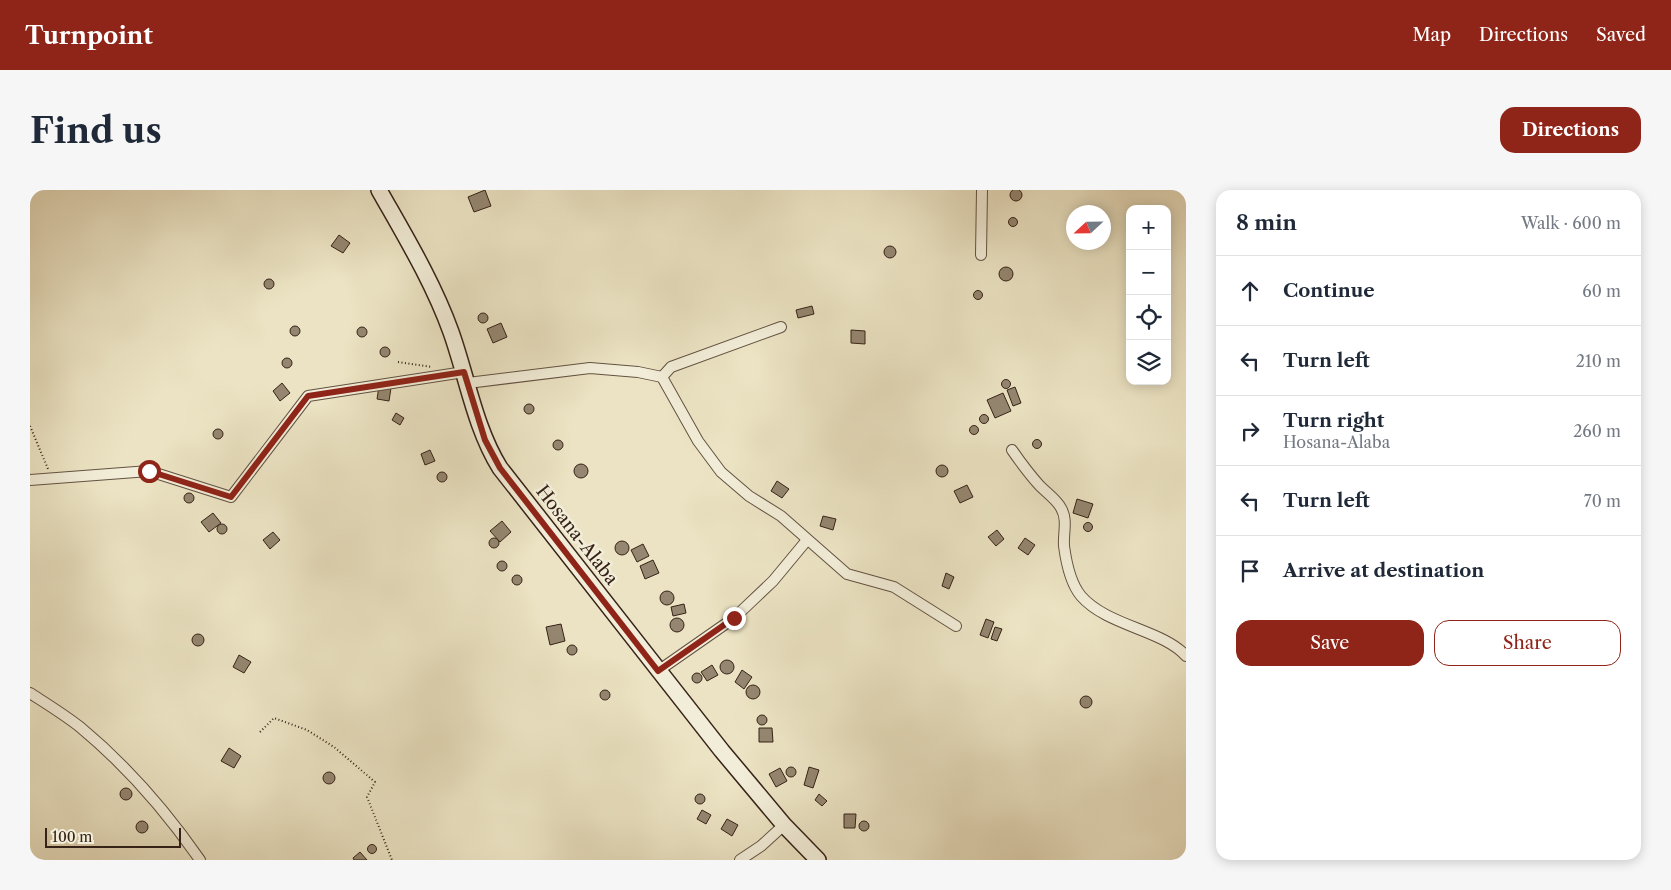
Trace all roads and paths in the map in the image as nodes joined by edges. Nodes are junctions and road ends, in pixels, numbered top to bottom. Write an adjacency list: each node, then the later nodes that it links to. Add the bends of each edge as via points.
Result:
1 (379, 190): 5 (main road, Hosana-Alaba, via 417,258 450,330)
2 (982, 190): 3 (street)
3 (981, 255)
4 (780, 327): 6 (street, via 671,367)
5 (466, 377): 6 (street, via 590,368); 9 (street, via 308,396 231,497 149,471); 14 (main road, Hosana-Alaba, via 485,440 500,468)
6 (662, 377): 11 (street, via 698,441 721,472 749,496 781,516)
7 (30, 426): 9 (path)
8 (1012, 450): 13 (street, via 1061,508 1070,573 1081,596 1101,611 1131,628 1169,643)
9 (51, 478): 10 (street)
10 (30, 480)
11 (807, 540): 12 (street, via 847,574 894,587); 14 (street, via 774,581 734,618)
12 (956, 626)
13 (1186, 656)
14 (658, 671): 17 (main road, Hosana-Alaba)
15 (30, 693): 18 (street, via 80,727 128,772 168,814)
16 (260, 732): 19 (path, via 274,718 308,730 334,746 375,782 367,797)
17 (784, 825): 20 (street); 21 (main road, Hosana-Alaba)
18 (200, 860)
19 (392, 860)
20 (740, 860)
21 (818, 860)

